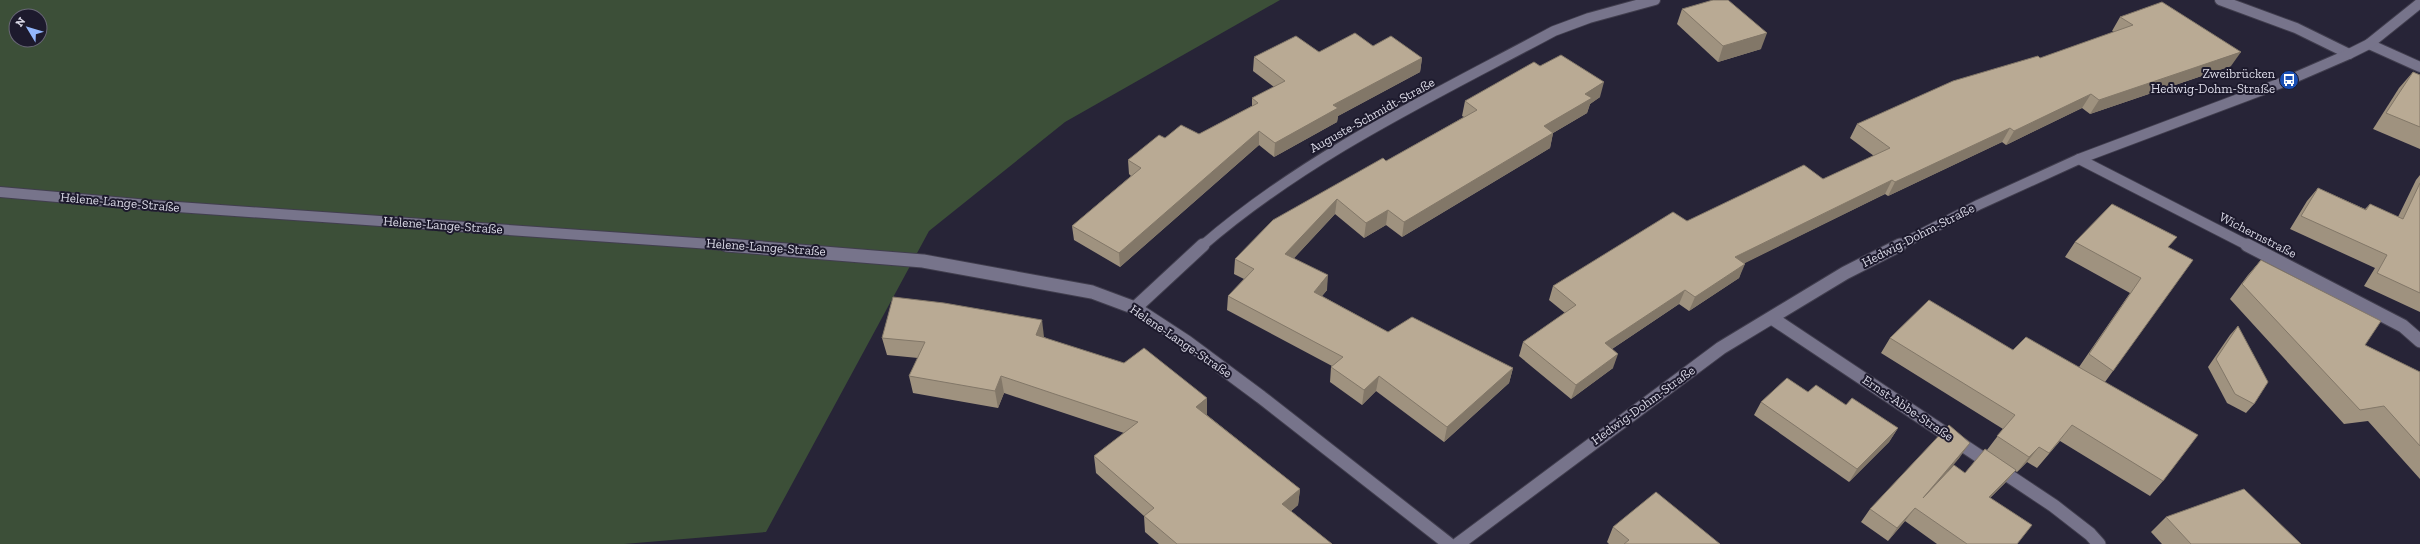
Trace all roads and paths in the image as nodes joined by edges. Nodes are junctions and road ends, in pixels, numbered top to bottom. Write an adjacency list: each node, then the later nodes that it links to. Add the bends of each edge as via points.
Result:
1 (1654, 0): 9 (street, Auguste-Schmidt-Straße, via 1589,18 1554,31 1328,154 1269,192 1203,245)
2 (2220, 0): 5 (street, via 2296,28)
3 (2420, 3): 4 (street, Hedwig-Dohm-Straße, via 2395,26)
4 (2369, 44): 5 (street, Hedwig-Dohm-Straße); 6 (street)
5 (2349, 54): 7 (street, Hedwig-Dohm-Straße, via 2289,80)
6 (2420, 67)
7 (2080, 159): 10 (street, Hedwig-Dohm-Straße, via 1916,235 1845,273); 11 (street, Wichernstraße, via 2366,306 2402,326)
8 (0, 192): 9 (street, Helene-Lange-Straße, via 924,261 1092,292)
9 (1135, 308): 12 (street, Helene-Lange-Straße, via 1187,342 1261,397)
10 (1772, 318): 13 (street, Hedwig-Dohm-Straße, via 1715,352); 14 (street, Ernst-Abbe-Straße, via 2054,506)
11 (2420, 341)
12 (1449, 544)
13 (1458, 544)
14 (2099, 544)

